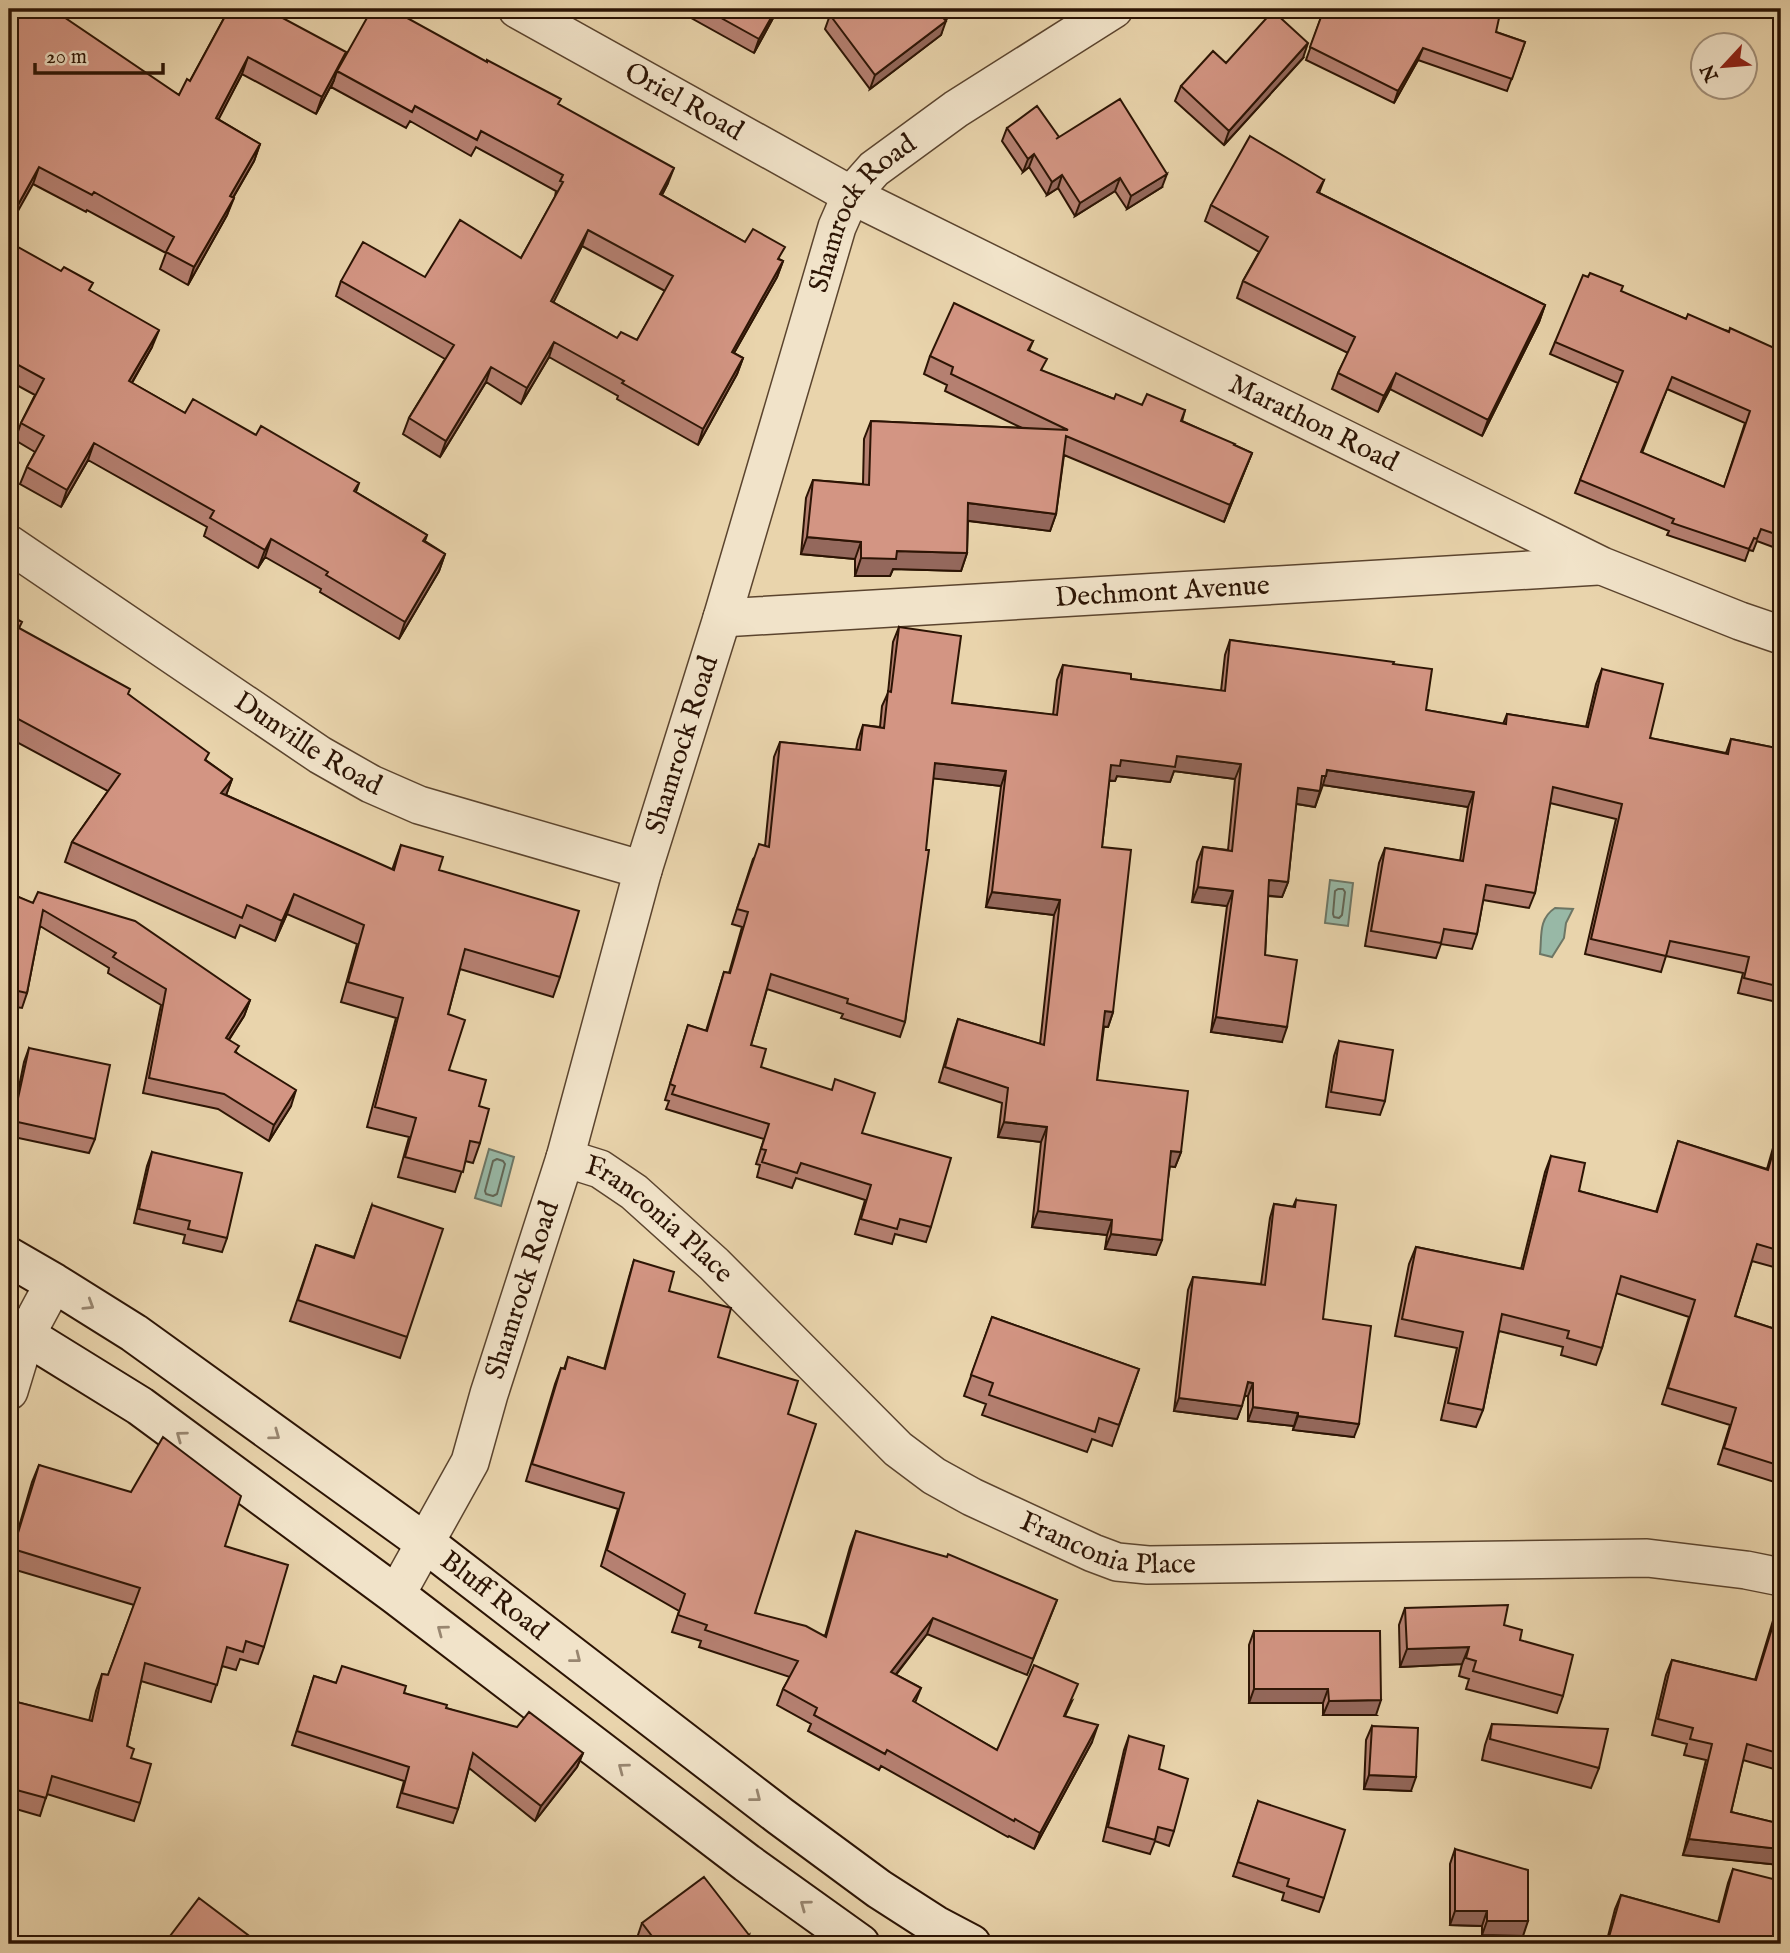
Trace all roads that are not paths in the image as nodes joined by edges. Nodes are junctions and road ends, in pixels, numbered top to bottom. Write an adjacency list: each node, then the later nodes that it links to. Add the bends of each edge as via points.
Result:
1 (517, 9): 3 (street, Oriel Road)
2 (1114, 9): 3 (street, Shamrock Road, via 956,109 874,169)
3 (851, 195): 5 (street, Marathon Road); 6 (street, Shamrock Road, via 837,228)
4 (9, 544): 8 (street, Dunville Road, via 320,755 371,784 419,805)
5 (1602, 566): 6 (street, Dechmont Avenue); 7 (street, Marathon Road)
6 (722, 618): 8 (street, Shamrock Road)
7 (1781, 635)
8 (643, 870): 9 (street, Shamrock Road)
9 (565, 1158): 14 (street, Shamrock Road, via 470,1462); 15 (street, Franconia Place, via 600,1169 634,1192 714,1264 898,1449 934,1476 1117,1562 1647,1558)
10 (9, 1257): 11 (street, Bluff Road)
11 (54, 1283): 12 (street); 14 (street, Bluff Road, one-way to 14, via 134,1333)
12 (17, 1330): 13 (street); 16 (street, Bluff Road, one-way to 12, via 140,1406)
13 (9, 1391)
14 (425, 1542): 16 (street, Shamrock Road); 18 (street, Bluff Road, one-way to 18, via 879,1889)
15 (1781, 1577)
16 (396, 1595): 17 (street, Bluff Road, one-way to 16)
17 (860, 1944)
18 (971, 1944)

